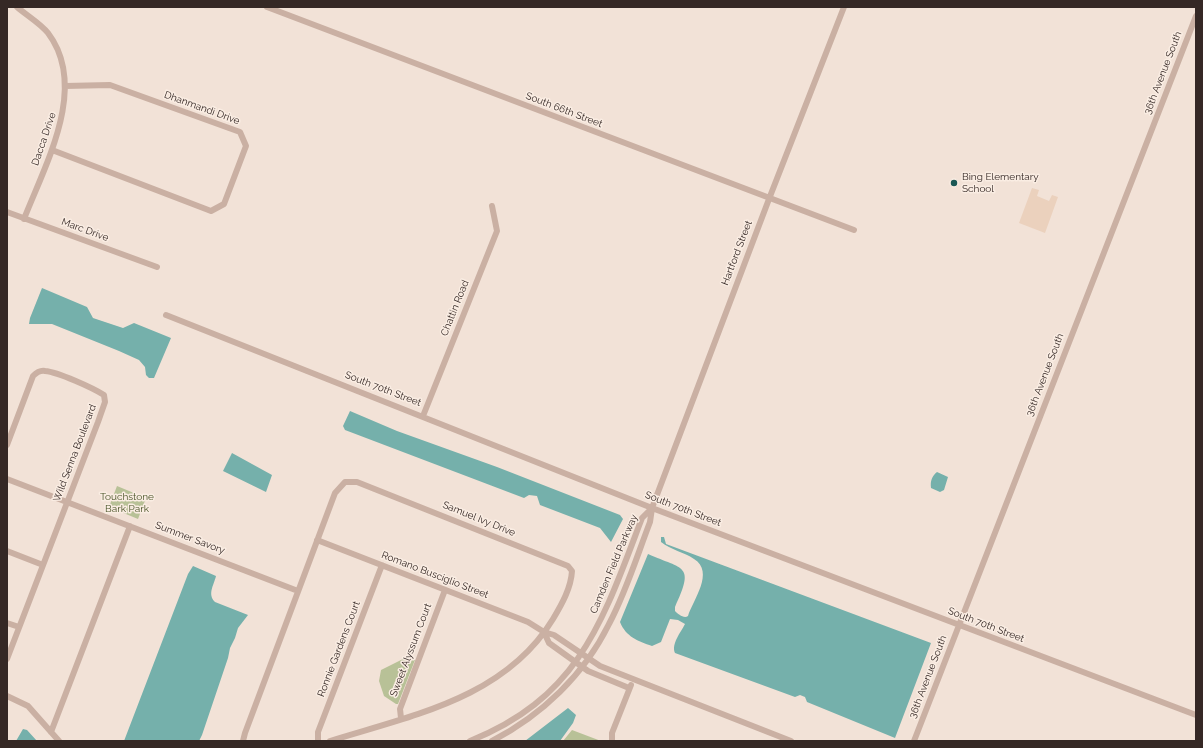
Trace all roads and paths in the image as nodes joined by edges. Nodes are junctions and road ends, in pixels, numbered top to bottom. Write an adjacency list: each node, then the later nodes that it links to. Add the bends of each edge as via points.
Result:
1 (17, 7): 5 (street, Dacca Drive, via 48,33 61,62)
2 (267, 7): 7 (street, South 66th Street)
3 (844, 7): 7 (street, Hartford Street)
4 (1196, 16): 27 (street, 36th Avenue South)
5 (65, 86): 6 (street, Dacca Drive, via 63,114); 6 (street, Dhanmandi Drive, via 110,85 240,132 246,146 224,204 211,211)
6 (52, 150): 10 (street, Dacca Drive)
7 (769, 199): 11 (street, South 66th Street); 18 (street, Hartford Street)
8 (492, 206): 14 (street, Chattin Road, via 497,231)
9 (7, 212): 10 (street, Marc Drive)
10 (24, 219): 12 (street, Marc Drive)
11 (854, 230)
12 (157, 267)
13 (166, 315): 14 (street, South 70th Street)
14 (423, 416): 18 (street, South 70th Street)
15 (7, 444): 17 (street, Wild Senna Boulevard, via 33,376 37,372 44,371 71,380 104,395 105,402)
16 (7, 479): 17 (street, Summer Savory)
17 (68, 501): 19 (street, Summer Savory); 22 (street, Wild Senna Boulevard)
18 (652, 508): 27 (street, South 70th Street); 30 (street, Camden Field Parkway, via 642,518 608,608); 32 (street, Camden Field Parkway, via 650,522 613,616)
19 (130, 526): 25 (street, Summer Savory); 40 (street)
20 (317, 540): 23 (street, Romano Busciglio Street); 25 (street, Samuel Ivy Drive); 29 (street, Samuel Ivy Drive, via 335,493 340,486 350,481 560,562 572,571 572,578 557,612)
21 (7, 551): 22 (street)
22 (43, 565): 28 (street, Wild Senna Boulevard)
23 (382, 565): 24 (street, Romano Busciglio Street); 43 (street, Ronnie Gardens Court, via 318,732)
24 (445, 590): 29 (street, Romano Busciglio Street, via 528,622); 39 (street, Sweet Alyssum Court, via 400,709)
25 (298, 591): 42 (street, Samuel Ivy Drive, via 244,732)
26 (7, 623): 28 (street)
27 (958, 625): 38 (street, South 70th Street); 49 (street, 36th Avenue South)
28 (19, 627): 31 (street, Wild Senna Boulevard)
29 (544, 632): 30 (street, Romano Busciglio Street, via 554,635); 33 (street, Romano Busciglio Street, via 549,643); 39 (street, Samuel Ivy Drive, via 495,680 457,700)
30 (581, 655): 32 (street, Romano Busciglio Street); 33 (street, Camden Field Parkway)
31 (7, 659)
32 (588, 660): 34 (street, Camden Field Parkway); 35 (street, Romano Busciglio Street)
33 (576, 662): 34 (street, Romano Busciglio Street); 45 (street, Camden Field Parkway, via 553,688 531,707 499,728)
34 (582, 667): 36 (street, Romano Busciglio Street, via 594,675); 46 (street, Camden Field Parkway, via 548,704 525,722)
35 (633, 680): 36 (street); 48 (street, Romano Busciglio Street)
36 (629, 688): 47 (street, via 612,733)
37 (7, 696): 40 (street, via 28,706)
38 (1196, 715)
39 (401, 718): 44 (street, Samuel Ivy Drive)
40 (51, 732): 41 (street)
41 (58, 741)
42 (243, 741)
43 (318, 741)
44 (330, 741)
45 (470, 741)
46 (492, 741)
47 (612, 741)
48 (791, 741)
49 (914, 741)

